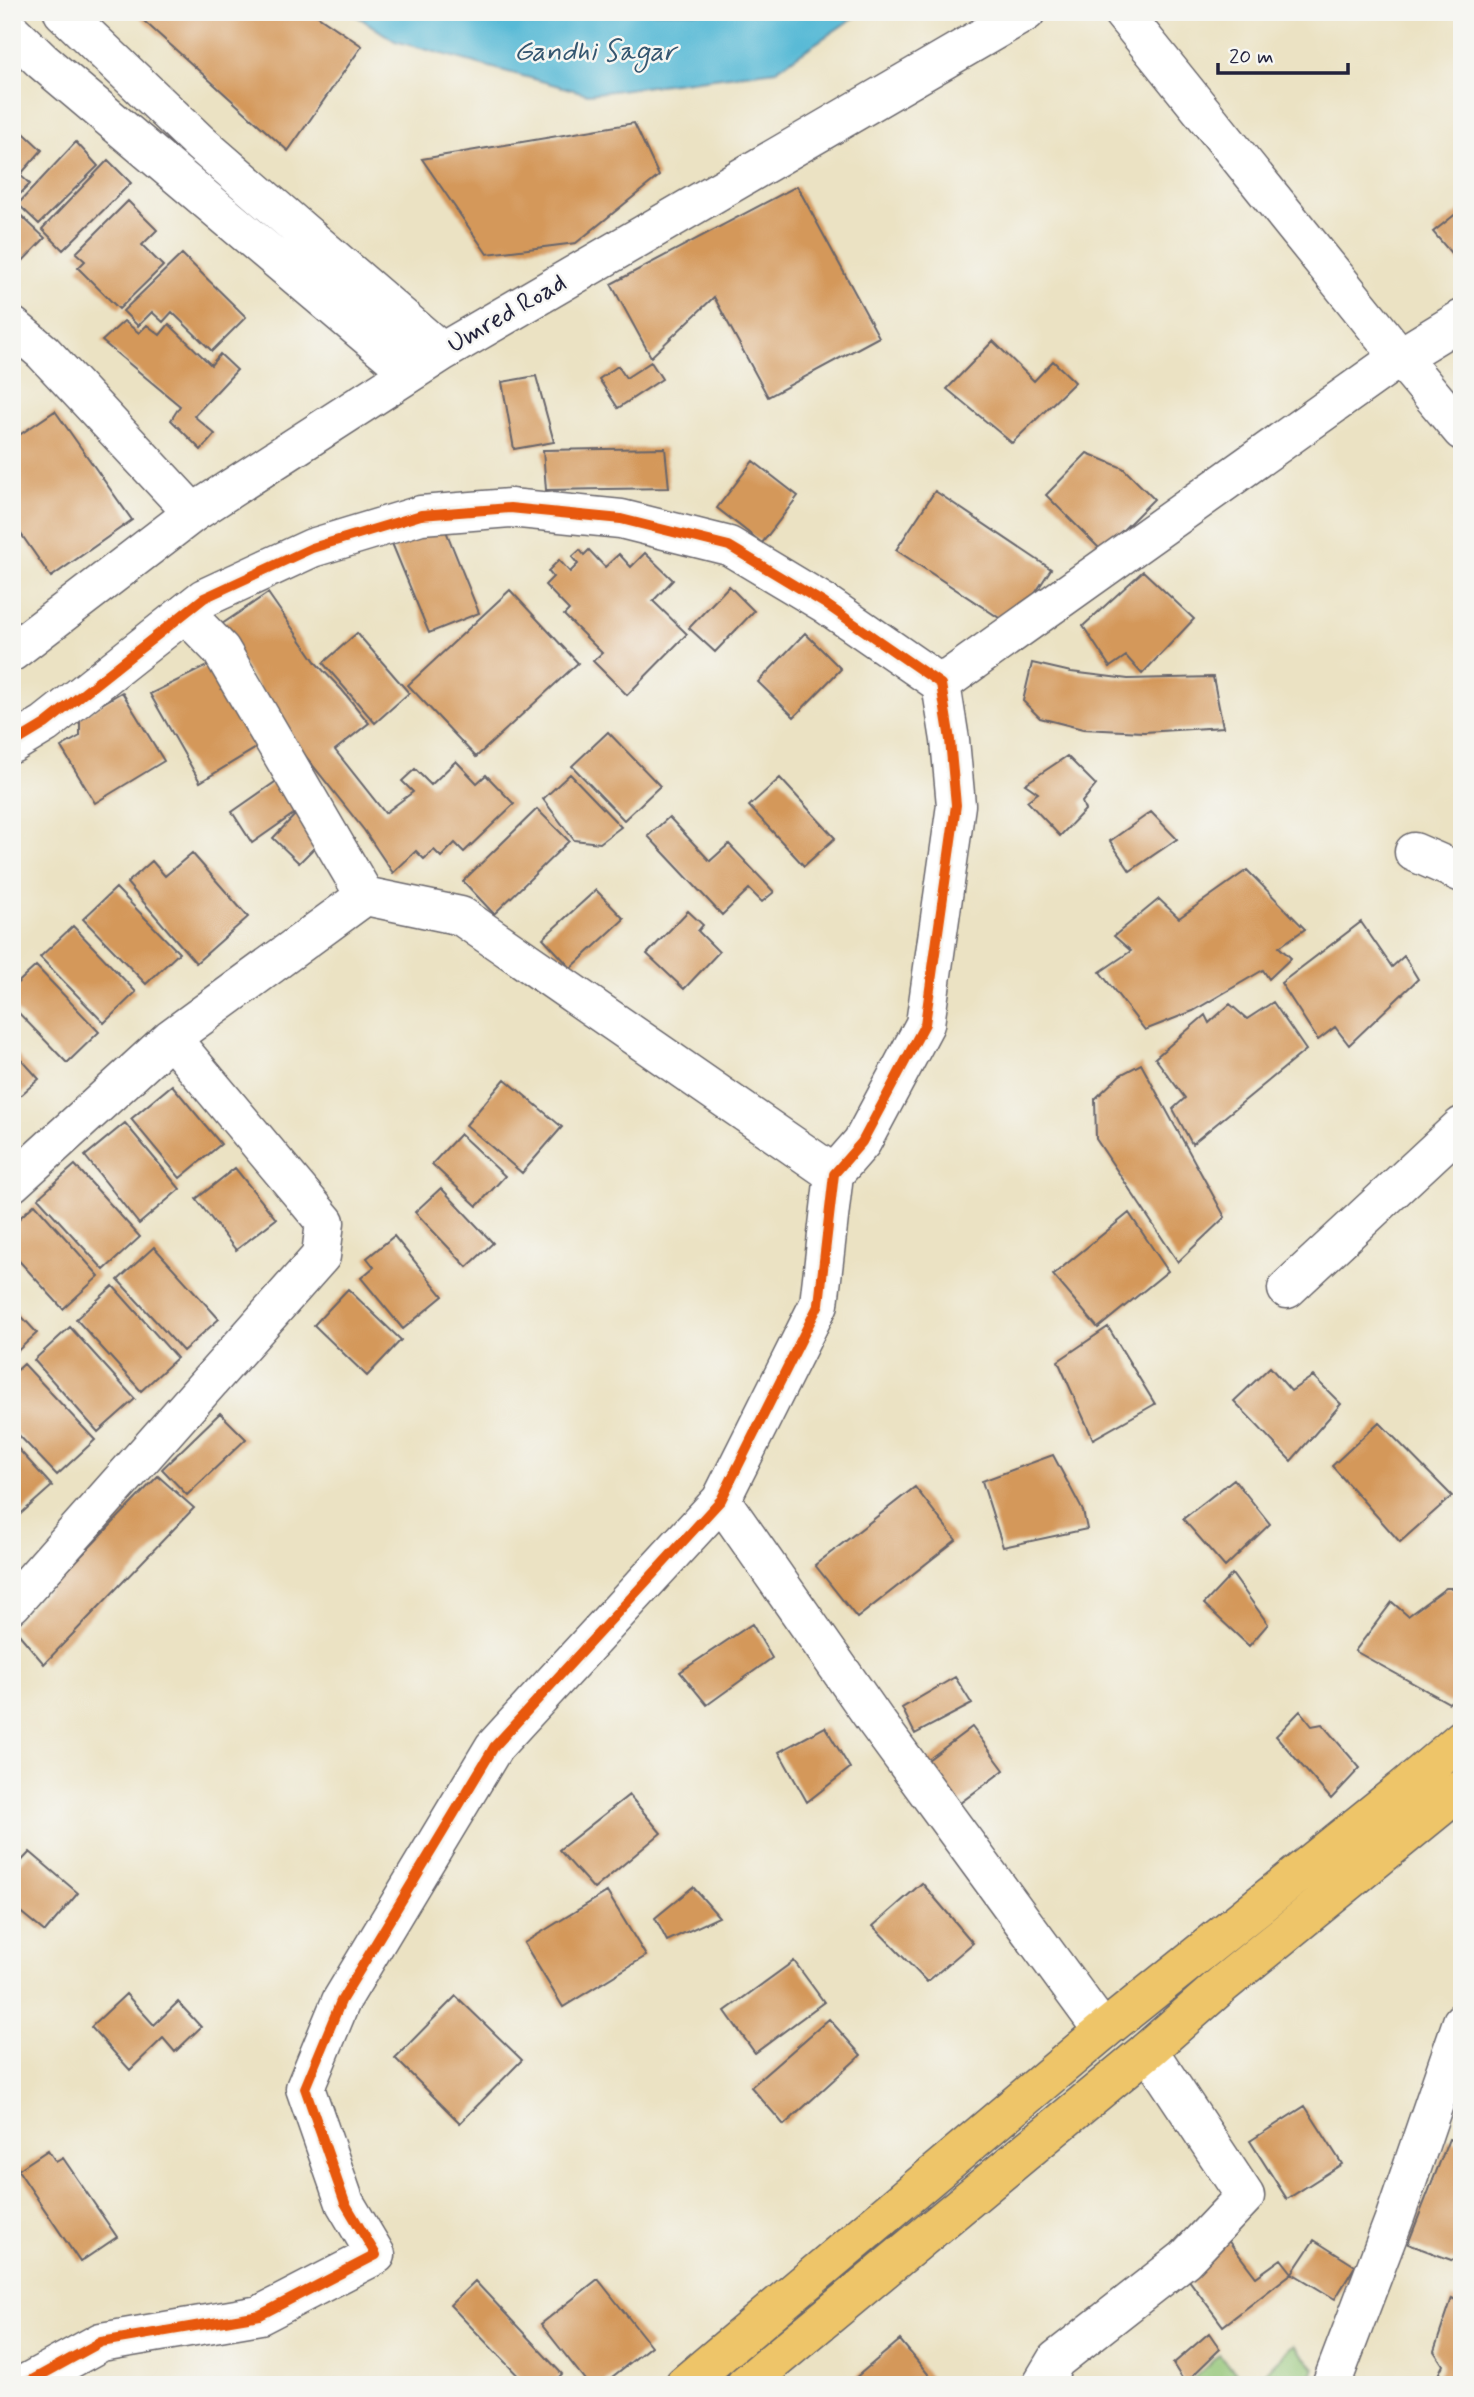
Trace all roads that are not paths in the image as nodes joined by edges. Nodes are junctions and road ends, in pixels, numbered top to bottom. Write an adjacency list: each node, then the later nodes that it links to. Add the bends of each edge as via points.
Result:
1 (63, 12): 7 (street, via 200,143)
2 (1026, 12): 7 (street, Umred Road)
3 (1122, 12): 8 (street)
4 (12, 32): 9 (street)
5 (1462, 319): 8 (street)
6 (12, 326): 11 (street, via 43,352)
7 (442, 352): 9 (street, Umred Road)
8 (1400, 357): 10 (street); 14 (street)
9 (410, 372): 11 (street, Umred Road)
10 (1462, 430)
11 (192, 513): 13 (street, Umred Road)
12 (185, 613): 14 (street, via 204,598 312,548 421,515 510,508 621,519 729,546 824,603); 15 (street, via 45,724); 18 (street, via 221,650)
13 (12, 652)
14 (942, 684): 21 (street, via 956,805 925,1024 862,1142)
15 (12, 744)
16 (1413, 852): 17 (street)
17 (1462, 873)
18 (365, 896): 19 (street); 21 (street, via 461,916)
19 (170, 1038): 22 (street); 25 (street, via 325,1222 321,1256)
20 (1462, 1126): 23 (street)
21 (834, 1174): 24 (street, via 820,1304)
22 (12, 1183)
23 (1287, 1289)
24 (721, 1500): 29 (street); 31 (street, via 494,1747 341,2001 305,2088 345,2203 376,2255 260,2315 101,2342)
25 (12, 1604)
26 (1462, 1739): 29 (main road)
27 (1462, 1789): 30 (main road)
28 (1462, 2022): 35 (street)
29 (1103, 2031): 32 (main road)
30 (1148, 2050): 33 (main road); 34 (street, via 1245,2196 1185,2259 1056,2360)
31 (23, 2385)
32 (684, 2385)
33 (745, 2385)
34 (1041, 2385)
35 (1331, 2385)

